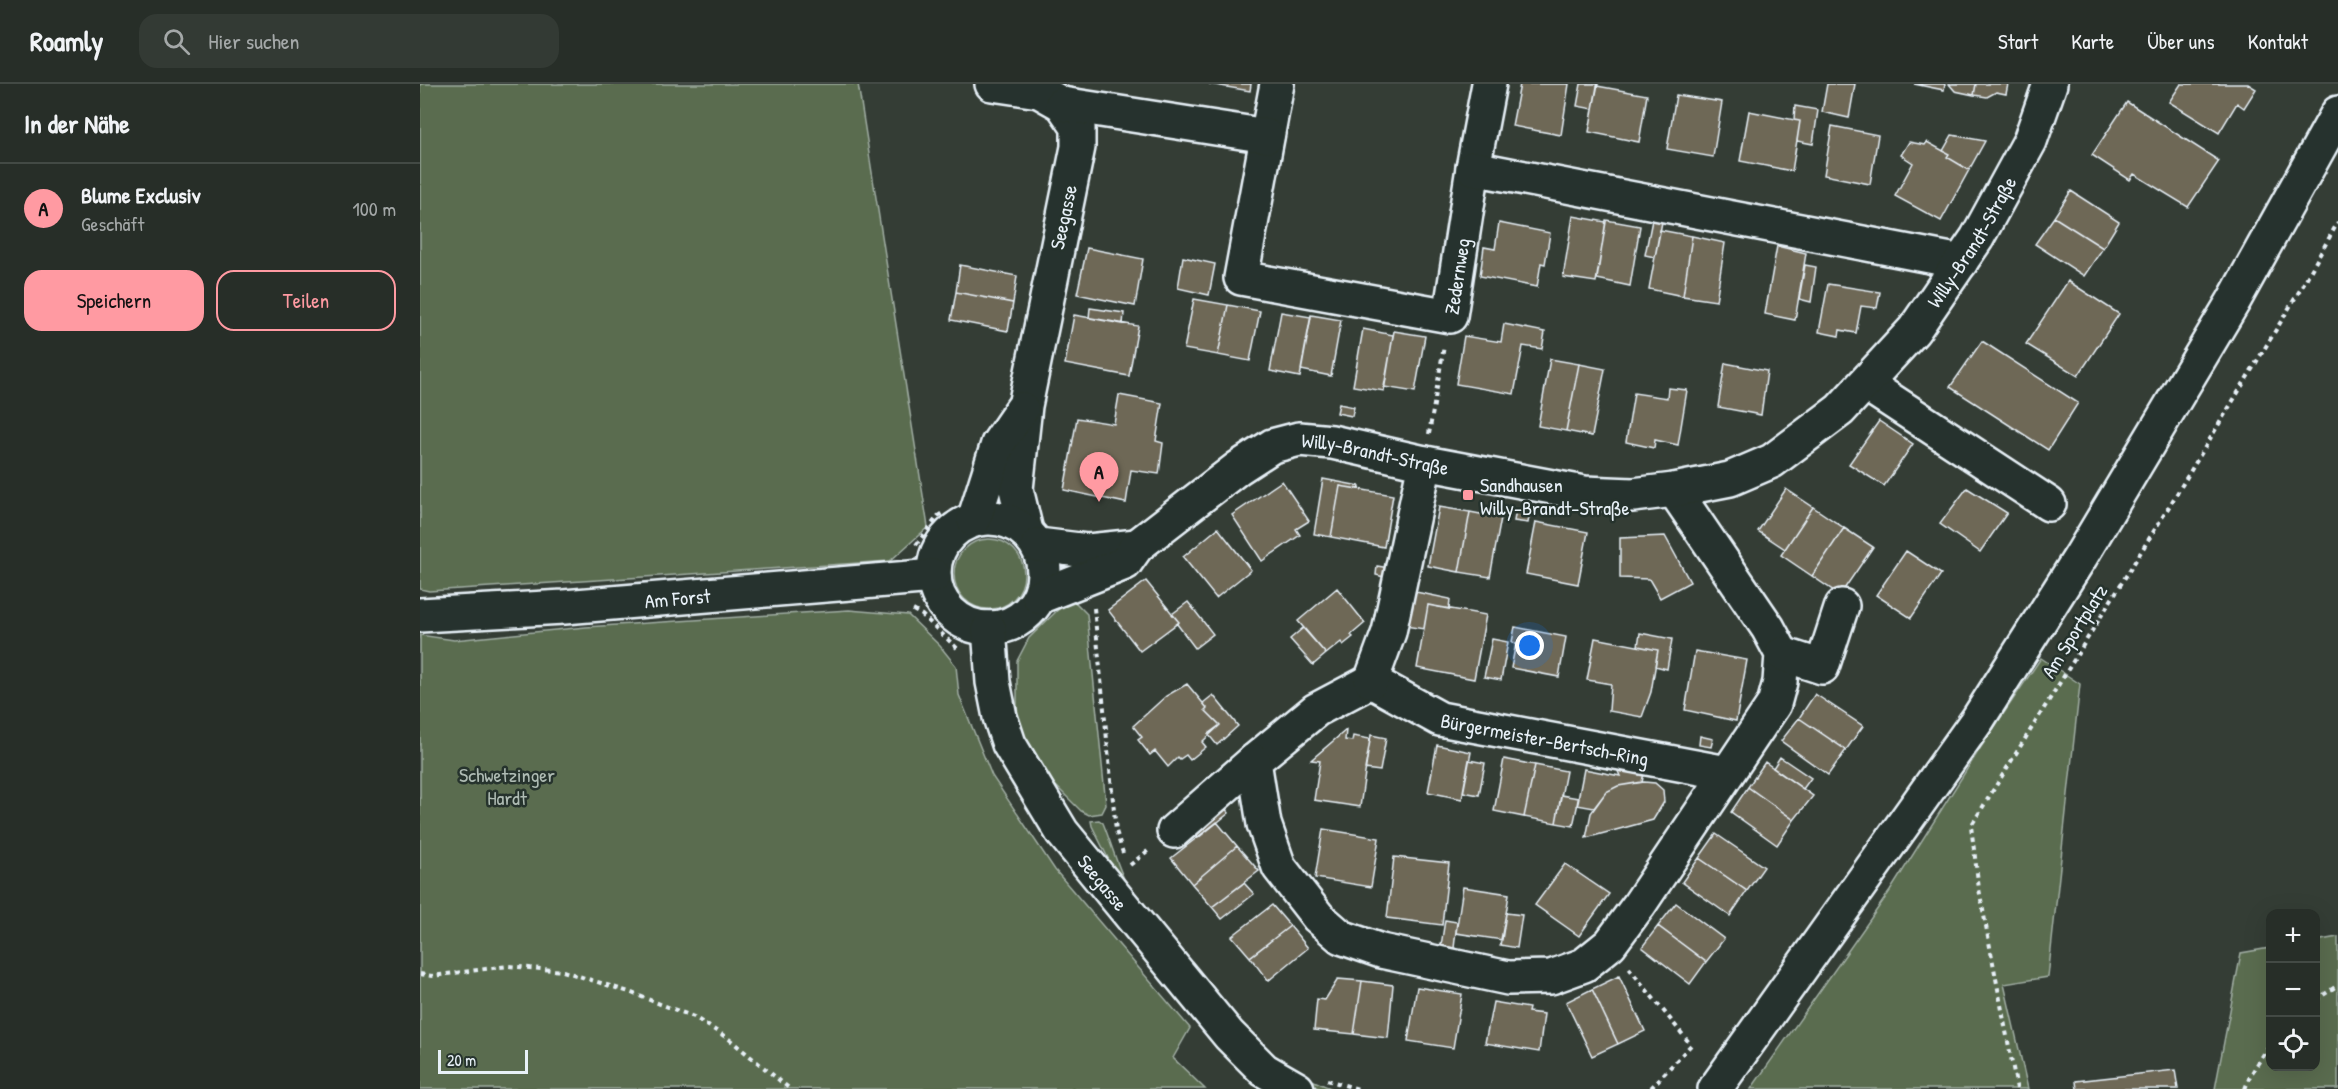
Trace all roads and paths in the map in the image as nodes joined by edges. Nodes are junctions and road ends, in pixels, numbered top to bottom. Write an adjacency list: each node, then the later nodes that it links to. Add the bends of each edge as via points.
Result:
1 (992, 84): 5 (street, via 1040,91)
2 (1277, 84): 7 (street)
3 (1489, 84): 8 (street, Zedernweg)
4 (2050, 84): 10 (street, Willy-Brandt-Straße, via 2030,141)
5 (1062, 104): 7 (street); 13 (street, Seegasse, via 1078,127 1078,147)
6 (2338, 113): 43 (street, via 2234,302 1978,719)
7 (1267, 136): 11 (street, Zedernweg, via 1241,278)
8 (1473, 168): 10 (street); 11 (street, Zedernweg)
9 (2338, 222): 44 (path, Am Sportplatz, via 2170,505 1971,826)
10 (1961, 261): 12 (street, Willy-Brandt-Straße, via 1914,330)
11 (1450, 316): 14 (path)
12 (1866, 384): 15 (street, Willy-Brandt-Straße, via 1840,410 1772,461 1730,479); 16 (street)
13 (1025, 405): 17 (street, Seegasse, via 998,444); 18 (street, Seegasse, via 1016,489)
14 (1425, 463): 15 (street, Willy-Brandt-Straße, via 1584,493 1633,495); 19 (street, Willy-Brandt-Straße, via 1332,442 1299,439 1272,446); 28 (street, via 1389,632)
15 (1674, 490): 27 (street)
16 (2049, 504)
17 (960, 515): 18 (street, via 1010,521); 20 (street, via 957,528 944,541 936,558); 21 (path, via 939,516 908,555 894,561)
18 (1032, 538): 19 (street, via 1088,550); 22 (street, via 1044,562 1045,580)
19 (1137, 546): 22 (street, Willy-Brandt-Straße, via 1125,562)
20 (934, 576): 21 (street, Am Forst); 26 (street, via 945,607 957,619)
21 (889, 581): 25 (street, Am Forst); 29 (path, via 899,604 922,615)
22 (1040, 597): 26 (street, via 1019,620)
23 (1093, 599): 33 (path, via 1116,831)
24 (1842, 606): 27 (street, via 1822,668)
25 (420, 615)
26 (989, 628): 29 (street, Seegasse)
27 (1782, 654): 31 (street, via 1774,704)
28 (1371, 681): 30 (street, via 1316,710); 31 (street, Bürgermeister-Bertsch-Ring, via 1440,719)
29 (993, 682): 39 (street, Seegasse, via 1009,744 1062,832 1229,1035 1264,1070)
30 (1254, 761): 32 (street); 34 (street, via 1264,825 1279,867 1318,917 1341,937 1381,951 1508,978 1551,977 1584,966)
31 (1727, 773): 34 (street)
32 (1174, 831)
33 (1127, 868)
34 (1610, 944): 42 (path, via 1691,1045)
35 (420, 974): 40 (path, via 432,976 508,966 563,971 694,1017 729,1039)
36 (2338, 985): 37 (path)
37 (2320, 997)
38 (2266, 1052): 45 (path)
39 (1310, 1084): 41 (path)
40 (790, 1089)
41 (1358, 1089)
42 (1650, 1089)
43 (1715, 1089)
44 (2017, 1089)
45 (2246, 1089)

